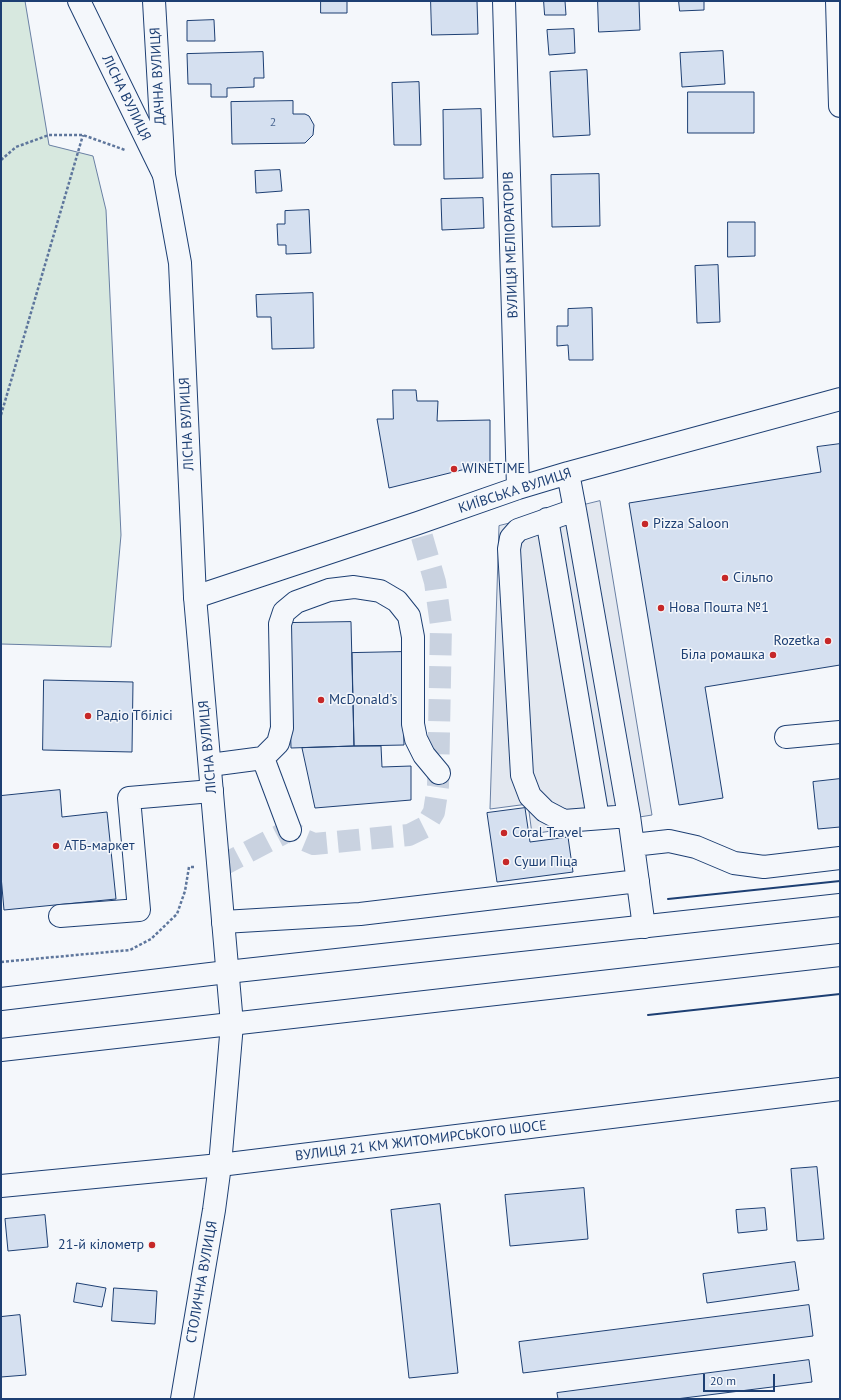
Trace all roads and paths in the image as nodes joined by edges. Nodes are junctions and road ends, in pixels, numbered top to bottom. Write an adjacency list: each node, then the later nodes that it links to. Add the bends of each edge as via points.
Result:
1 (79, 1): 9 (main road, ЛІСНА ВУЛИЦЯ)
2 (154, 1): 9 (main road, ДАЧНА ВУЛИЦЯ)
3 (504, 1): 13 (main road, ВУЛИЦЯ МЕЛІОРАТОРІВ)
4 (837, 1): 5 (main road)
5 (840, 106)
6 (83, 134): 7 (path); 8 (path, via 50,135 16,147); 11 (path)
7 (131, 154)
8 (1, 160)
9 (164, 175): 16 (main road, ЛІСНА ВУЛИЦЯ, via 180,262)
10 (840, 399): 12 (main road, КИЇВСЬКА ВУЛИЦЯ)
11 (1, 415)
12 (568, 473): 13 (main road, КИЇВСЬКА ВУЛИЦЯ); 14 (main road)
13 (518, 488): 16 (main road, КИЇВСЬКА ВУЛИЦЯ)
14 (575, 510): 15 (main road); 23 (main road)
15 (547, 519): 24 (main road); 24 (main road, via 518,530 511,538 508,549 522,775 530,796 545,811 564,820)
16 (195, 598): 20 (main road, ЛІСНА ВУЛИЦЯ)
17 (840, 732): 18 (main road)
18 (786, 737)
19 (263, 758): 20 (main road); 21 (main road, via 278,743 282,728 280,624 284,612 296,602 329,590 354,587 386,594 397,601 409,616 414,637 416,740 424,755); 25 (main road)
20 (210, 765): 22 (main road, ЛІСНА ВУЛИЦЯ)
21 (439, 773)
22 (212, 791): 30 (main road, via 129,798 139,910); 31 (main road, ЛІСНА ВУЛИЦЯ)
23 (629, 816): 24 (main road); 26 (main road)
24 (598, 818)
25 (290, 830)
26 (633, 845): 27 (main road, via 669,841 696,847 734,863 764,867); 28 (main road)
27 (840, 858)
28 (638, 881): 31 (main road, via 360,914); 32 (main road)
29 (840, 905): 32 (main road)
30 (60, 916)
31 (223, 922): 34 (main road, ЛІСНА ВУЛИЦЯ)
32 (644, 927): 34 (main road)
33 (840, 955): 36 (main road)
34 (227, 972): 35 (main road); 36 (main road, ЛІСНА ВУЛИЦЯ)
35 (1, 998)
36 (232, 1024): 37 (main road); 39 (main road, СТОЛИЧНА ВУЛИЦЯ)
37 (1, 1050)
38 (840, 1089): 39 (main road, ВУЛИЦЯ 21 КМ ЖИТОМИРСЬКОГО ШОСЕ)
39 (220, 1165): 40 (main road, ВУЛИЦЯ 21 КМ ЖИТОМИРСЬКОГО ШОСЕ); 41 (main road, СТОЛИЧНА ВУЛИЦЯ)
40 (1, 1186)
41 (182, 1399)

